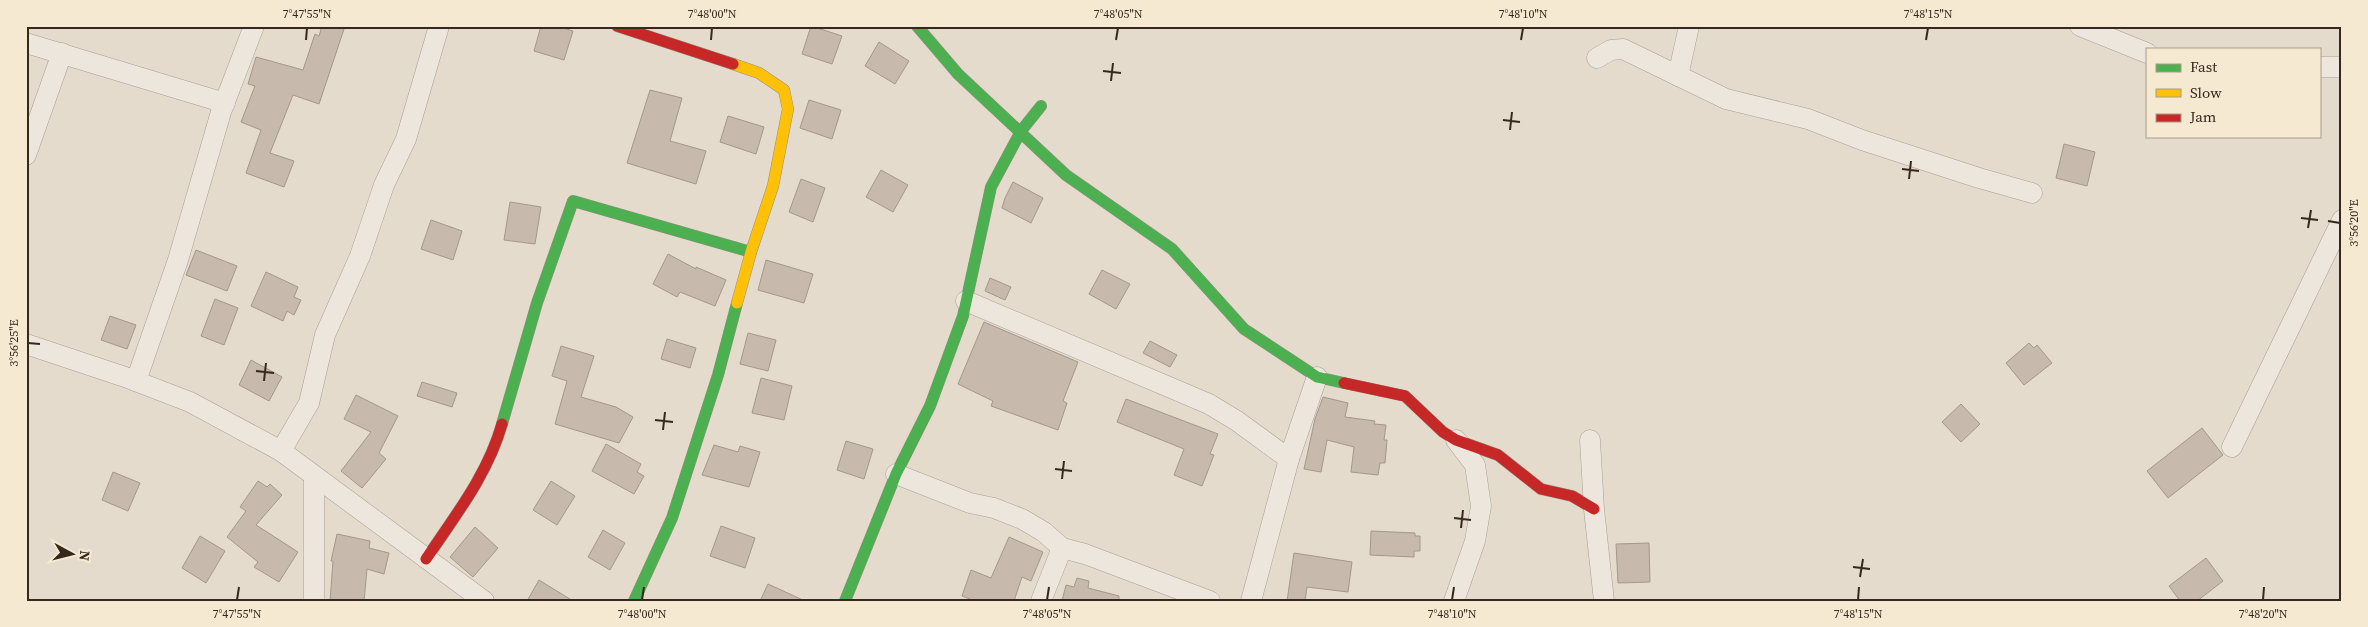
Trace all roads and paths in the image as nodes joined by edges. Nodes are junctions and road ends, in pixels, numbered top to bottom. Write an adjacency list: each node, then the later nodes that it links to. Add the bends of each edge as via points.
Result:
1 (254, 26): 14 (street)
2 (439, 26): 28 (street, via 406,139 384,185 360,256 325,335 309,403)
3 (617, 26): 20 (street, via 759,73 784,90 788,108 773,186)
4 (917, 26): 16 (street, via 958,74)
5 (1689, 26): 13 (street)
6 (2080, 26): 9 (street)
7 (26, 43): 8 (street)
8 (62, 53): 14 (street); 17 (street)
9 (2146, 53)
10 (1597, 58): 13 (street, via 1611,50 1623,49)
11 (2320, 67): 12 (street)
12 (2342, 67)
13 (1678, 76): 18 (street, via 1726,99 1808,119 1862,140)
14 (225, 102): 24 (street, via 178,260)
15 (1040, 106): 16 (street)
16 (1021, 131): 21 (street, via 991,187); 23 (street, via 1066,175 1172,249 1244,329)
17 (26, 154)
18 (2032, 193)
19 (2342, 220): 27 (street)
20 (751, 252): 34 (street, via 573,200 537,303 497,442 470,493); 37 (street, via 718,374 672,518)
21 (966, 302): 29 (street, via 1209,404); 30 (street, via 930,406)
22 (26, 344): 24 (street)
23 (1317, 377): 25 (street, via 1405,396 1442,432); 29 (street)
24 (136, 381): 28 (street, via 190,402)
25 (1456, 440): 32 (street, via 1498,455 1541,489 1572,496); 42 (street, via 1475,465 1481,506 1475,540)
26 (1590, 440): 32 (street)
27 (2232, 447)
28 (280, 451): 31 (street)
29 (1290, 459): 41 (street)
30 (896, 474): 33 (street, via 1022,519); 38 (street)
31 (314, 476): 34 (street); 35 (street)
32 (1594, 509): 43 (street)
33 (1062, 548): 39 (street); 40 (street)
34 (426, 559): 36 (street)
35 (314, 601)
36 (484, 601)
37 (634, 601)
38 (845, 601)
39 (1041, 601)
40 (1210, 601)
41 (1250, 601)
42 (1454, 601)
43 (1604, 601)

